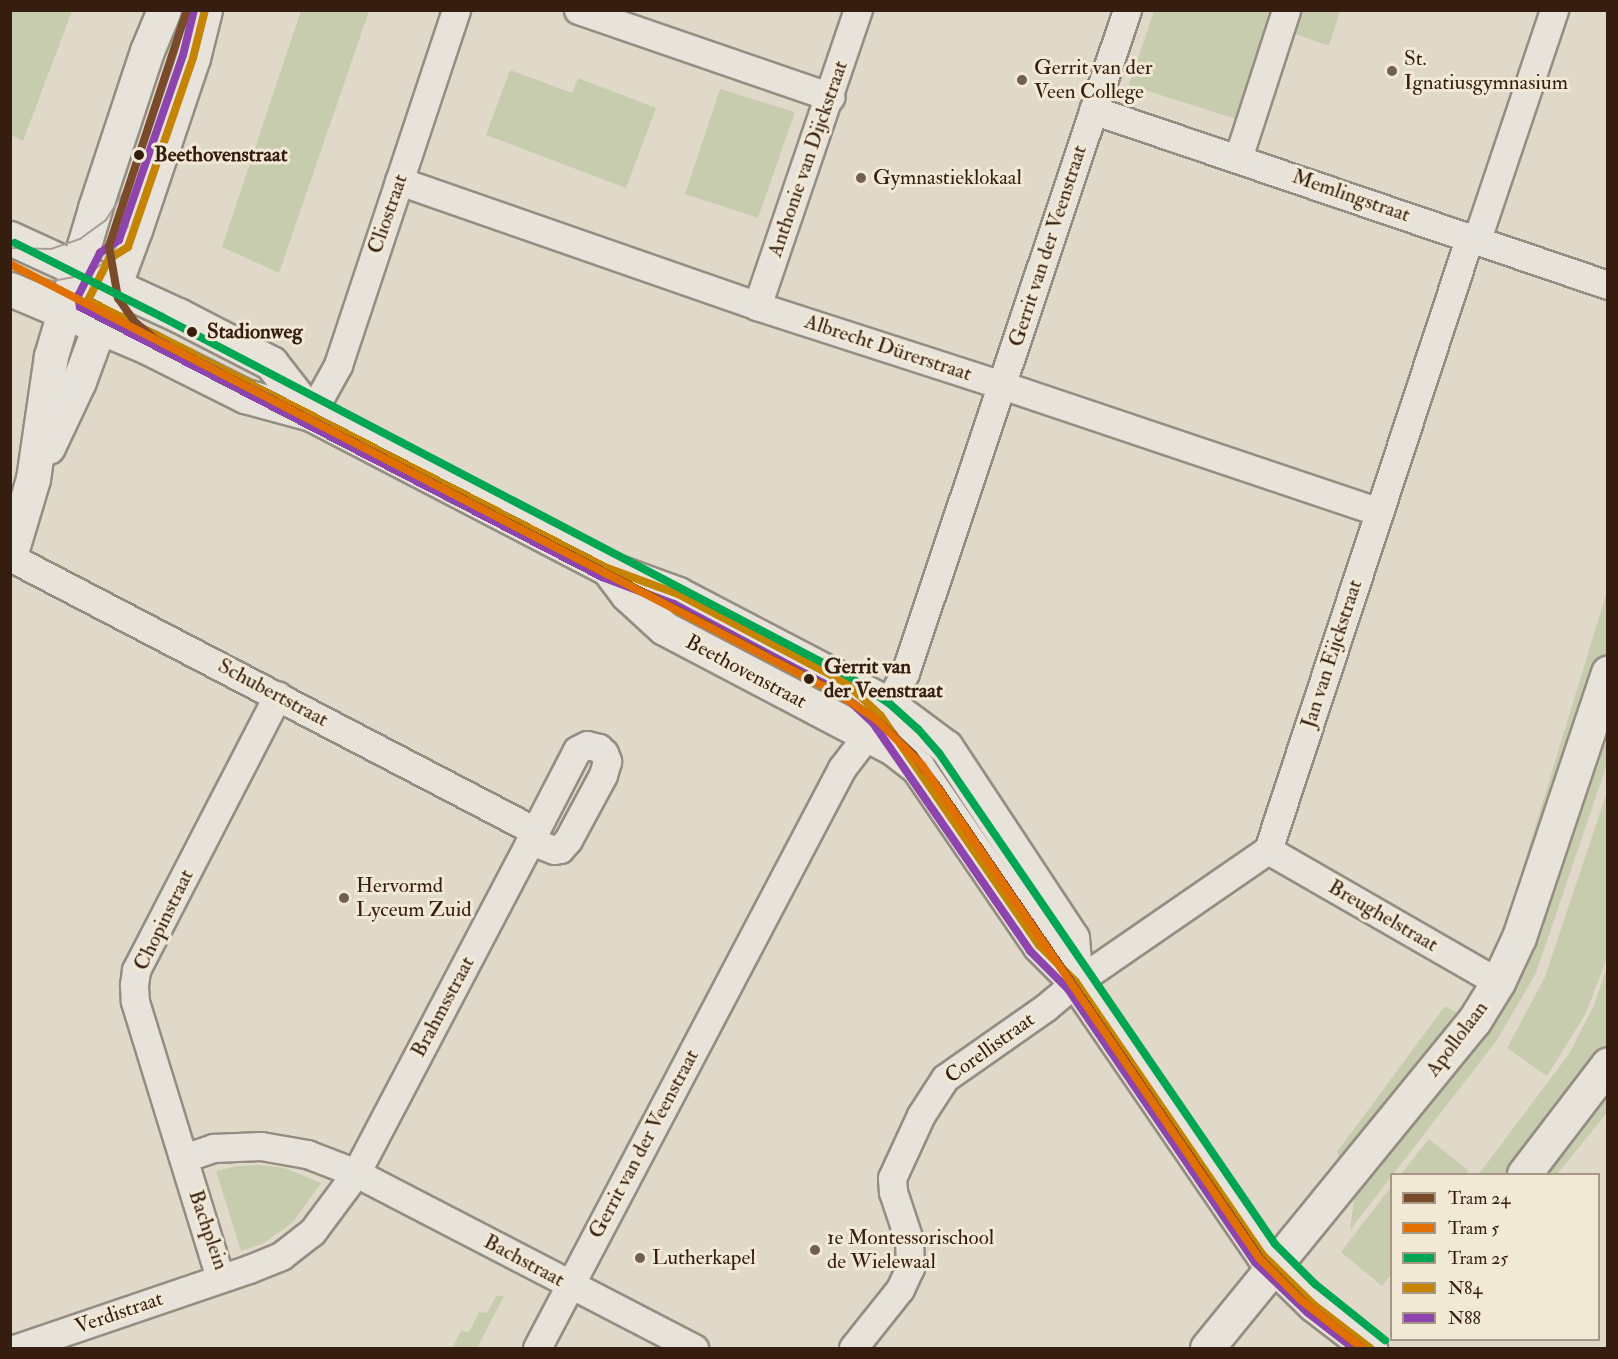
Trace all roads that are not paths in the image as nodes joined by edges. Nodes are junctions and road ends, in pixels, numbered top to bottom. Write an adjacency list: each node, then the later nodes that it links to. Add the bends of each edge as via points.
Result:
1 (164, 10): 15 (street)
2 (205, 10): 16 (street, via 167,137)
3 (456, 10): 12 (street, Cliostraat)
4 (578, 10): 9 (street)
5 (858, 10): 9 (street, Anthonie van Dijckstraat)
6 (1127, 10): 10 (street, Gerrit van der Veenstraat)
7 (1286, 10): 11 (street)
8 (1554, 10): 13 (street, Jan van Eijckstraat)
9 (830, 97): 19 (street, Anthonie van Dijckstraat)
10 (1093, 110): 11 (street, Memlingstraat); 22 (street, Gerrit van der Veenstraat)
11 (1238, 158): 13 (street, Memlingstraat)
12 (399, 182): 19 (street, Albrecht Dürerstraat); 23 (street, Cliostraat, via 338,365)
13 (1474, 237): 17 (street, Memlingstraat); 25 (street, Jan van Eijckstraat)
14 (10, 238): 15 (street, Beethovenstraat)
15 (76, 268): 16 (street, Beethovenstraat); 20 (street)
16 (114, 285): 21 (street); 23 (street, Beethovenstraat, via 271,363)
17 (1608, 285)
18 (10, 289): 20 (street, Beethovenstraat)
19 (757, 306): 22 (street, Albrecht Dürerstraat)
20 (64, 313): 21 (street, Beethovenstraat); 24 (street, via 51,356)
21 (99, 327): 23 (street, Beethovenstraat, via 245,396); 24 (street, via 79,381)
22 (1002, 384): 25 (street, Albrecht Dürerstraat); 30 (street, Gerrit van der Veenstraat, via 905,673)
23 (311, 414): 27 (street, Beethovenstraat)
24 (33, 479): 26 (street)
25 (1379, 512): 33 (street, Jan van Eijckstraat)
26 (10, 556): 29 (street, Schubertstraat)
27 (608, 568): 30 (street, Beethovenstraat, via 678,594); 31 (street, Beethovenstraat, via 627,594 664,628)
28 (1608, 674): 35 (street, Apollolaan, via 1519,937)
29 (278, 695): 32 (street, Schubertstraat); 37 (street, Chopinstraat, via 136,970 135,1001)
30 (888, 704): 31 (street, Gerrit van der Veenstraat); 34 (street, Beethovenstraat, via 946,747 1072,938)
31 (866, 735): 34 (street, Beethovenstraat, via 894,749 918,768 1039,945); 42 (street, Gerrit van der Veenstraat, via 849,756 822,805)
32 (532, 836): 38 (street, Brahmsstraat)
33 (1268, 850): 34 (street); 35 (street, Breughelstraat)
34 (1076, 982): 40 (street, Beethovenstraat, via 1224,1201); 46 (street, Corellistraat, via 945,1078 936,1090 892,1178 909,1240 910,1268 900,1289)
35 (1498, 982): 40 (street, Apollolaan, via 1474,1021)
36 (1608, 1064): 39 (street)
37 (184, 1158): 38 (street, via 213,1148 261,1146 307,1154); 41 (street, Bachplein)
38 (356, 1173): 41 (street, Bachplein, via 312,1232 281,1256); 42 (street, Bachstraat)
39 (1525, 1173)
40 (1274, 1266): 47 (street, Apollolaan); 48 (street, Beethovenstraat, via 1314,1305)
41 (220, 1278): 43 (street, Verdistraat)
42 (570, 1285): 44 (street, Gerrit van der Veenstraat); 45 (street, Bachstraat)
43 (17, 1348)
44 (537, 1348)
45 (693, 1348)
46 (853, 1348)
47 (1207, 1348)
48 (1370, 1348)

